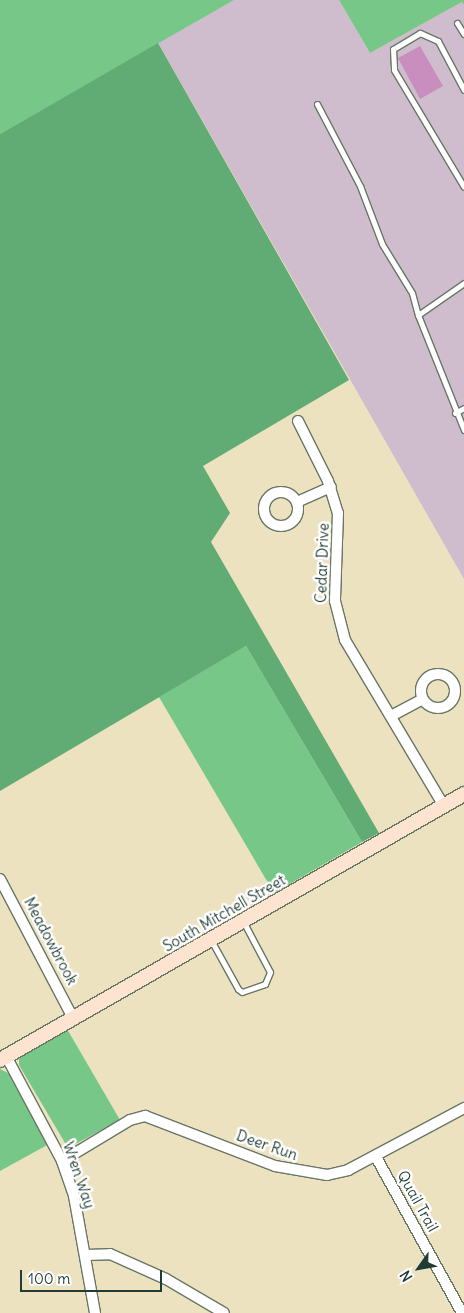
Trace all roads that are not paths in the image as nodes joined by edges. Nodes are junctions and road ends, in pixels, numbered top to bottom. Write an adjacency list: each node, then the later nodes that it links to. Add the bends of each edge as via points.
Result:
1 (456, 23): 2 (lane)
2 (464, 34)
3 (464, 90): 5 (lane, via 438,42 420,33 393,49 394,70)
4 (317, 104): 7 (lane, via 360,186 382,244 412,293)
5 (464, 187)
6 (464, 283): 7 (lane)
7 (418, 315): 9 (lane)
8 (464, 408): 9 (lane)
9 (455, 413): 11 (lane)
10 (298, 421): 12 (street, Cedar Drive)
11 (464, 430)
12 (331, 487): 13 (street); 15 (street, Cedar Drive, via 341,540 334,588 337,615 345,640)
13 (298, 502)
14 (423, 698): 15 (street)
15 (391, 716): 17 (street, Cedar Drive)
16 (464, 794): 17 (street, South Mitchell Street)
17 (444, 806): 19 (street, South Mitchell Street)
18 (0, 879): 21 (street, Meadowbrook)
19 (243, 921): 20 (street, South Mitchell Street); 20 (lane, via 270,972 265,984 242,992 238,989)
20 (211, 940): 21 (street, South Mitchell Street)
21 (74, 1018): 22 (street, South Mitchell Street)
22 (3, 1058): 25 (street, Wren Way)
23 (464, 1108): 24 (street, Deer Run)
24 (376, 1156): 25 (street, Deer Run, via 327,1175 303,1173 145,1116 130,1120); 29 (street, Quail Trail)
25 (62, 1161): 26 (street, Wren Way)
26 (86, 1255): 27 (street, Wren Way); 28 (street, via 110,1254 166,1279)
27 (95, 1313)
28 (224, 1313)
29 (462, 1313)

